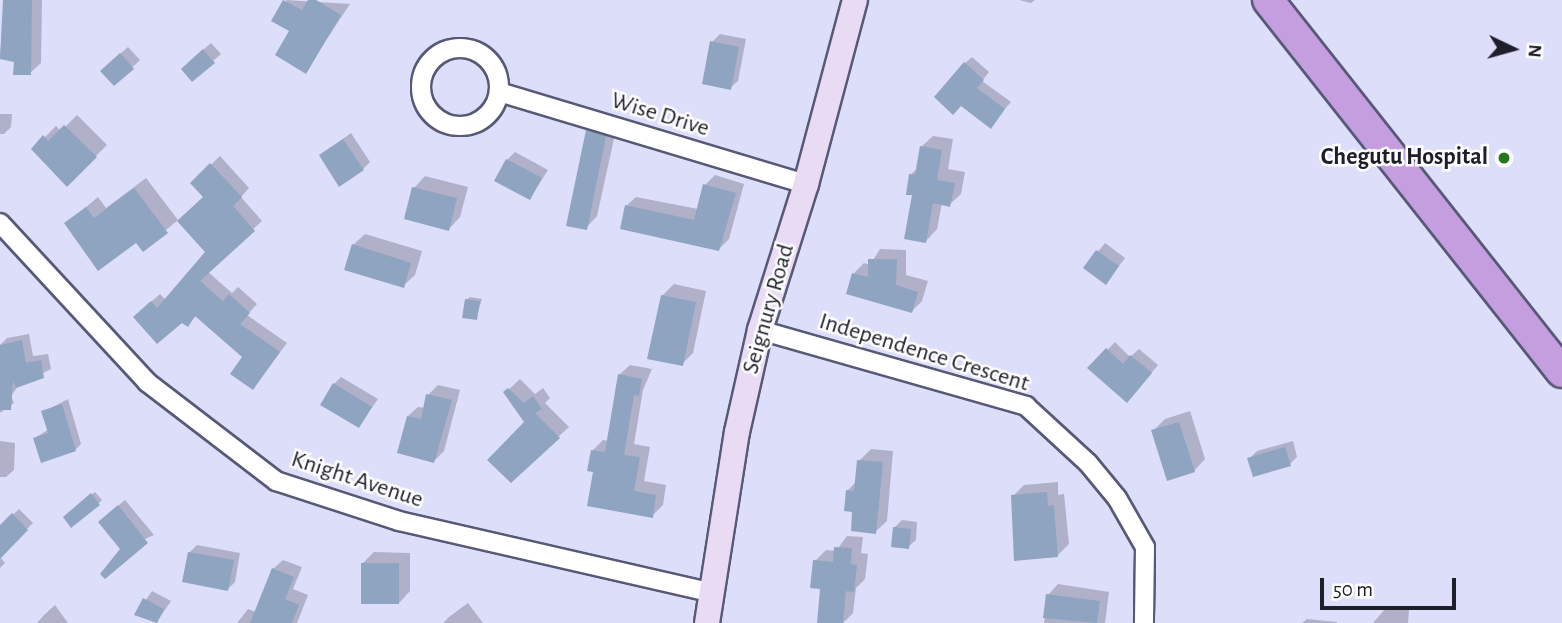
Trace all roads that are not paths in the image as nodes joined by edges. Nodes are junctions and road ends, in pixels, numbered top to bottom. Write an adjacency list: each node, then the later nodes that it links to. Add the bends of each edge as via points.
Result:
1 (855, 0): 4 (main road, Seignury Road)
2 (1268, 0): 7 (highway)
3 (499, 92): 3 (street, via 494,66 485,56 460,47 435,56 421,78 424,104 441,122 453,127 466,127 488,115); 4 (street, Wise Drive)
4 (806, 184): 6 (main road, Seignury Road)
5 (0, 223): 8 (street, Knight Avenue, via 147,382 276,481 399,521)
6 (760, 330): 8 (main road, Seignury Road); 10 (street, Independence Crescent, via 1026,406 1088,463 1117,498 1145,547)
7 (1562, 372)
8 (710, 592): 9 (main road, Seignury Road)
9 (707, 623)
10 (1144, 623)

